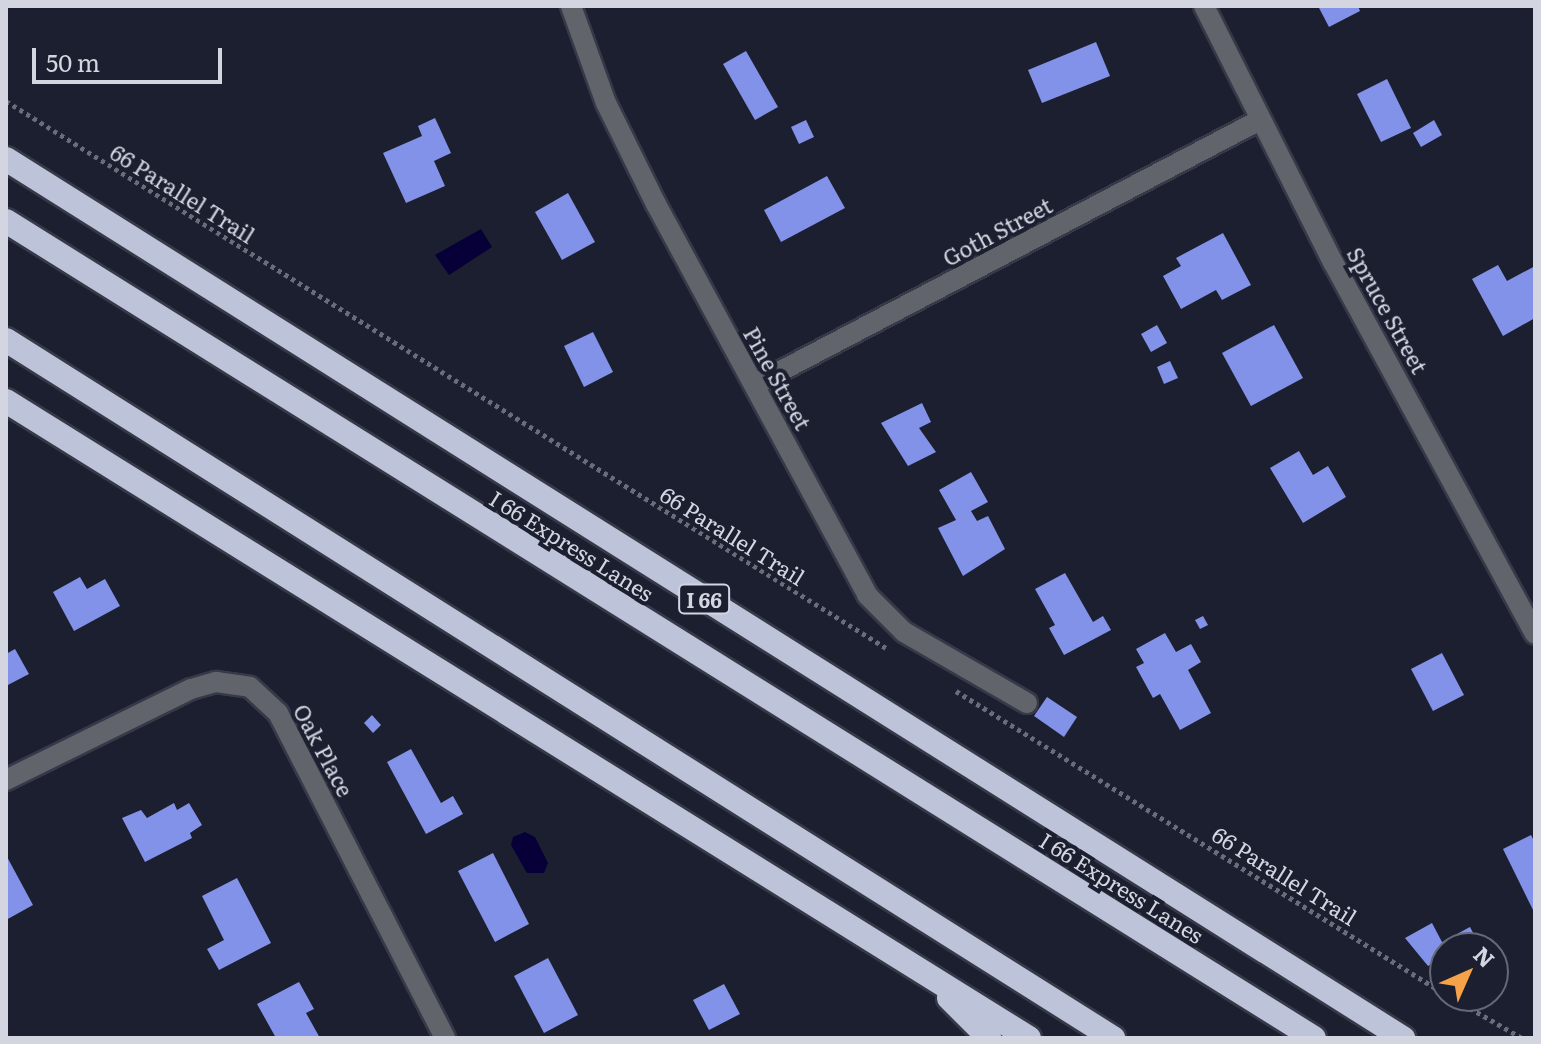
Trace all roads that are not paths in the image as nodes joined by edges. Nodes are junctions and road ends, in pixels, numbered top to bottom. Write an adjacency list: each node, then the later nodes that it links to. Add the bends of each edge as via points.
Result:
1 (571, 6): 7 (street, Pine Street, via 612,115)
2 (1204, 6): 3 (street, Spruce Street)
3 (1260, 120): 7 (street, Goth Street); 9 (street, Spruce Street)
4 (6, 159): 18 (highway, I 66)
5 (6, 221): 17 (highway, I 66 Express Lanes)
6 (6, 340): 16 (highway)
7 (756, 384): 10 (street, Pine Street, via 878,608 904,632)
8 (6, 401): 12 (highway)
9 (1535, 634)
10 (1027, 703)
11 (6, 780): 13 (street, Oak Place, via 191,689 216,682 250,687 278,713)
12 (911, 960): 14 (highway); 15 (highway)
13 (445, 1038)
14 (989, 1038)
15 (1029, 1038)
16 (1113, 1038)
17 (1314, 1038)
18 (1403, 1038)

